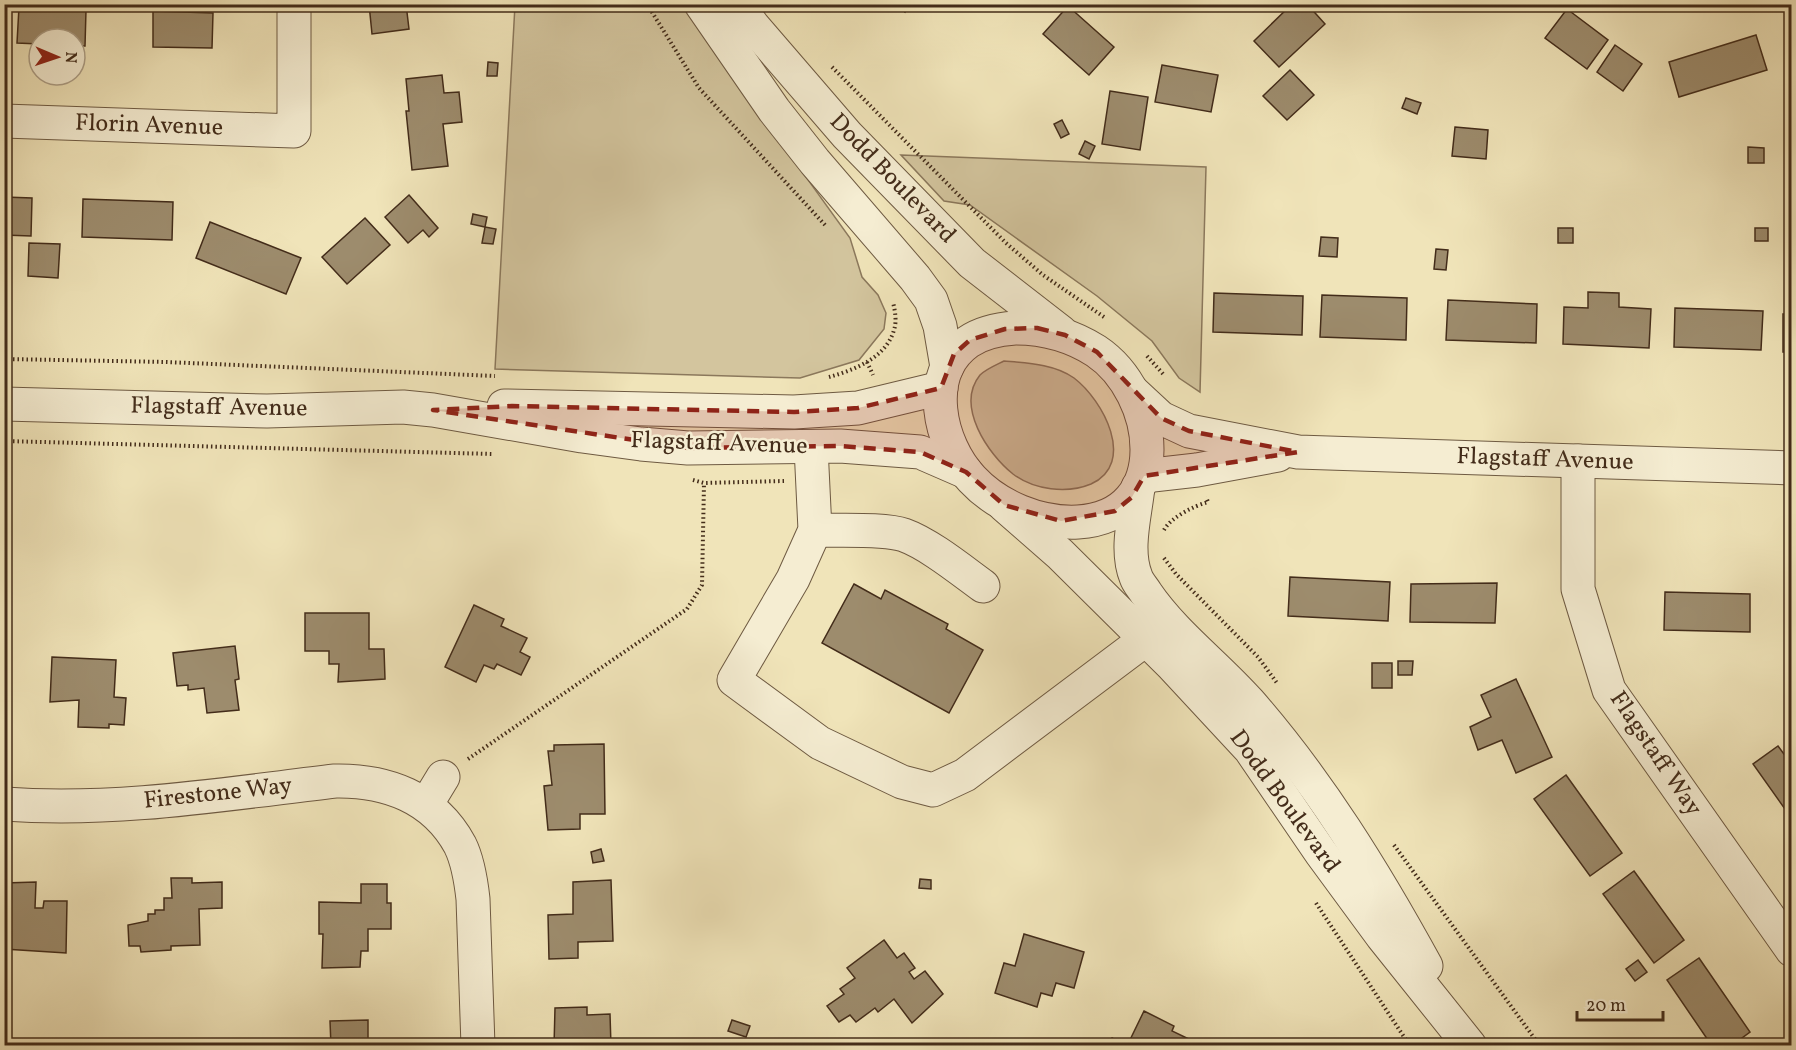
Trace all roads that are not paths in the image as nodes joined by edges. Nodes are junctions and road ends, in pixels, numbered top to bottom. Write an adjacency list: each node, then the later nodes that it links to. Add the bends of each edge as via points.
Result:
1 (294, 4): 4 (street, Florin Avenue, via 294,131)
2 (701, 4): 6 (street, Dodd Boulevard, via 774,110 931,300 940,326)
3 (737, 4): 5 (street, Dodd Boulevard, via 847,135 972,263)
4 (4, 121)
5 (1065, 335): 6 (street, via 1037,328 997,330 970,340 954,354); 7 (street, via 1106,359)
6 (944, 377): 9 (street, Flagstaff Avenue, via 858,408 794,412 512,406); 14 (street, via 942,415 947,440)
7 (1133, 392): 11 (street, Flagstaff Avenue, via 1161,418 1189,431); 15 (street, via 1146,433)
8 (4, 404): 9 (street, Flagstaff Avenue, via 267,411 403,407)
9 (433, 410): 10 (street, Flagstaff Avenue, via 642,444 688,448)
10 (810, 447): 14 (street, Flagstaff Avenue, via 920,452); 17 (street)
11 (1298, 452): 12 (street, Flagstaff Avenue); 15 (street, Flagstaff Avenue)
12 (1578, 461): 13 (street, Flagstaff Avenue); 23 (street, Flagstaff Way, via 1578,589 1609,690)
13 (1791, 468)
14 (966, 472): 16 (street)
15 (1141, 481): 16 (street, via 1115,511 1079,522 1051,520); 24 (street, Dodd Boulevard, via 1130,549 1136,577 1159,612 1248,701 1335,813 1392,904)
16 (1004, 505): 19 (street, Dodd Boulevard)
17 (815, 530): 18 (street, via 903,534); 19 (street, via 794,579 734,680 820,743 902,782 933,790 965,775)
18 (983, 586)
19 (1146, 639): 24 (street, Dodd Boulevard, via 1250,750 1382,936)
20 (442, 777): 22 (street)
21 (4, 804): 22 (street, Firestone Way, via 100,806 361,780 387,785)
22 (426, 805): 25 (street, Firestone Way, via 460,845 470,874)
23 (1791, 950)
24 (1469, 1044)
25 (478, 1046)

